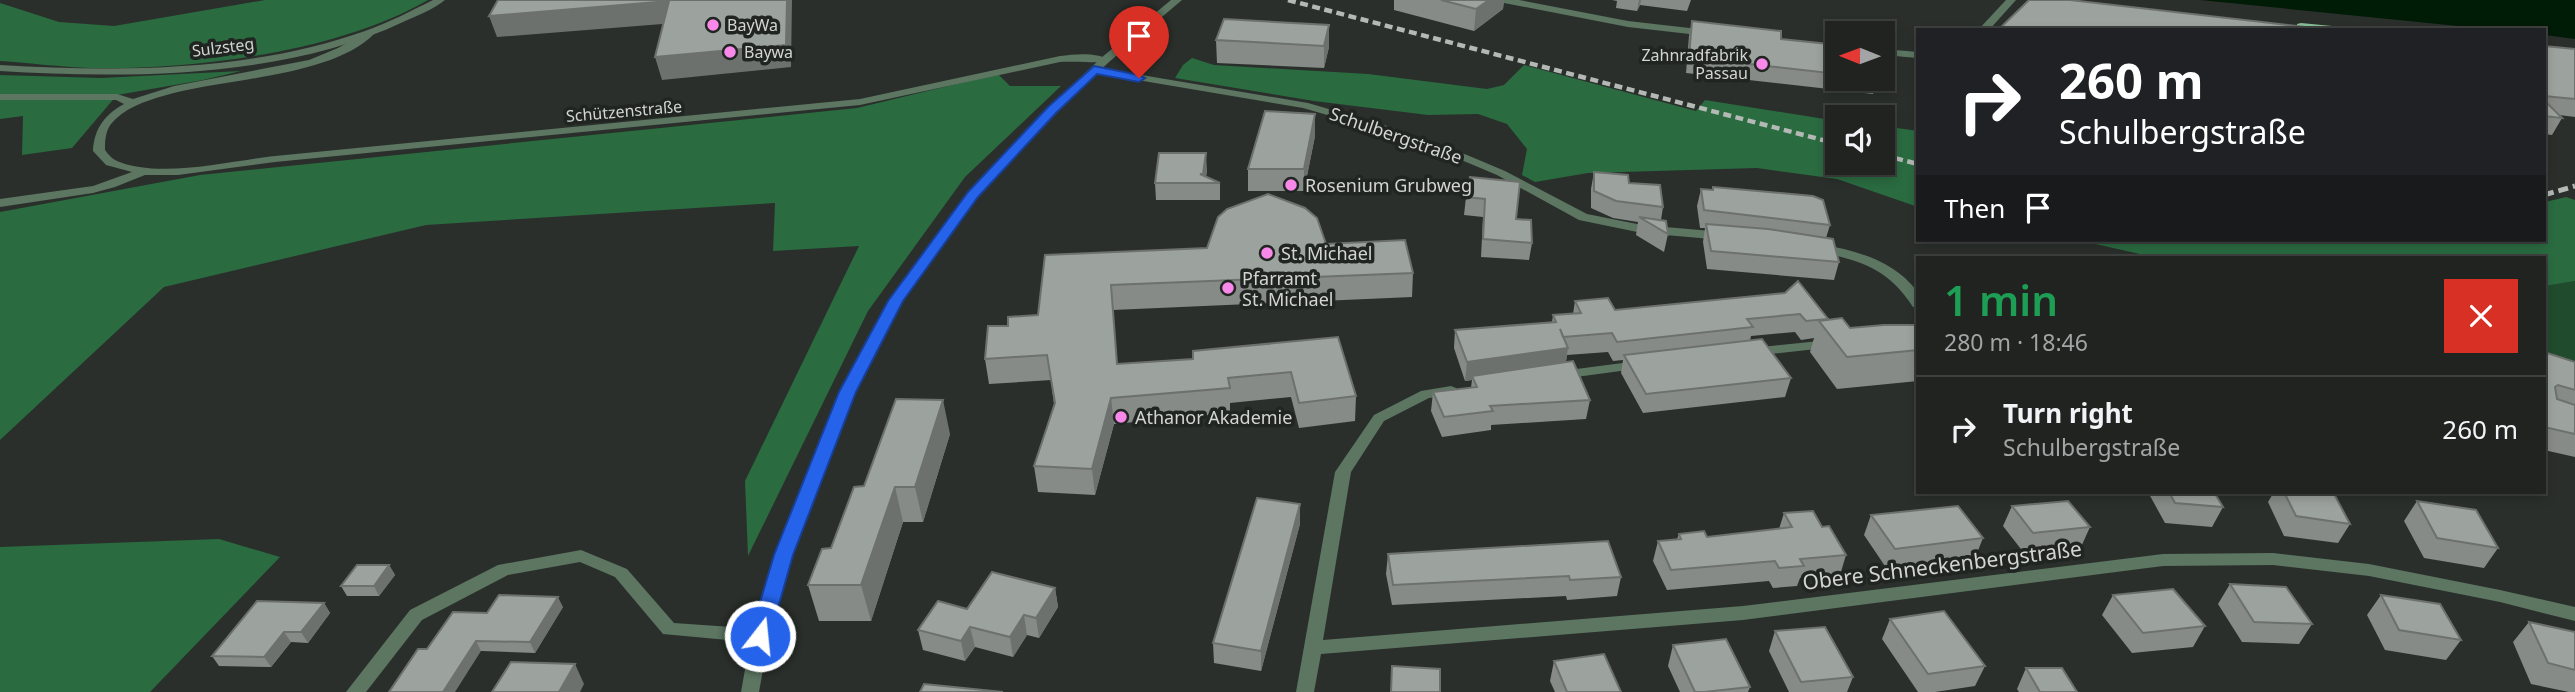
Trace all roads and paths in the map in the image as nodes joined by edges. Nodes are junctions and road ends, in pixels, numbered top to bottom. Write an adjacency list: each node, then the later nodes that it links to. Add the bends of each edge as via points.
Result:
1 (440, 0): 8 (street, Sulzsteg)
2 (1177, 0): 12 (street)
3 (1504, 0): 9 (street, via 1628,24)
4 (2011, 0): 6 (street)
5 (2291, 26): 7 (main road)
6 (1985, 28)
7 (2312, 28)
8 (369, 33): 13 (street, Sulzsteg, via 277,56 160,69 74,73); 16 (street, Schützenstraße, via 352,46 310,62 164,92)
9 (1720, 34)
10 (1895, 53): 11 (street)
11 (1916, 55)
12 (1105, 60): 14 (street); 17 (street, Schützenstraße, via 1060,59 897,95 793,111)
13 (0, 68)
14 (1094, 70): 19 (street, Schulbergstraße, via 1283,100 1337,114 1463,157 1564,209 1606,223); 28 (street, via 973,195 896,301 848,392 783,555)
15 (0, 97): 16 (street, via 117,97)
16 (133, 103): 17 (street, Schützenstraße, via 109,120 99,136 99,151 110,163)
17 (143, 171): 18 (street, Schützenstraße, via 105,186)
18 (0, 203)
19 (1737, 237)
20 (1803, 246): 21 (street, via 1849,254 1877,265 1911,289)
21 (1916, 300)
22 (1845, 342): 23 (street)
23 (1738, 354)
24 (1658, 363): 25 (street)
25 (1549, 376)
26 (1467, 388): 29 (street, via 1426,394 1379,418 1343,472)
27 (2575, 614): 29 (street, Obere Schneckenbergstraße, via 2369,570 2273,559 2163,560 1743,613)
28 (760, 636): 30 (street, via 669,629 621,573 581,556 504,569 416,615); 31 (street)
29 (1311, 648): 32 (street)
30 (355, 692)
31 (750, 692)
32 (1305, 692)

